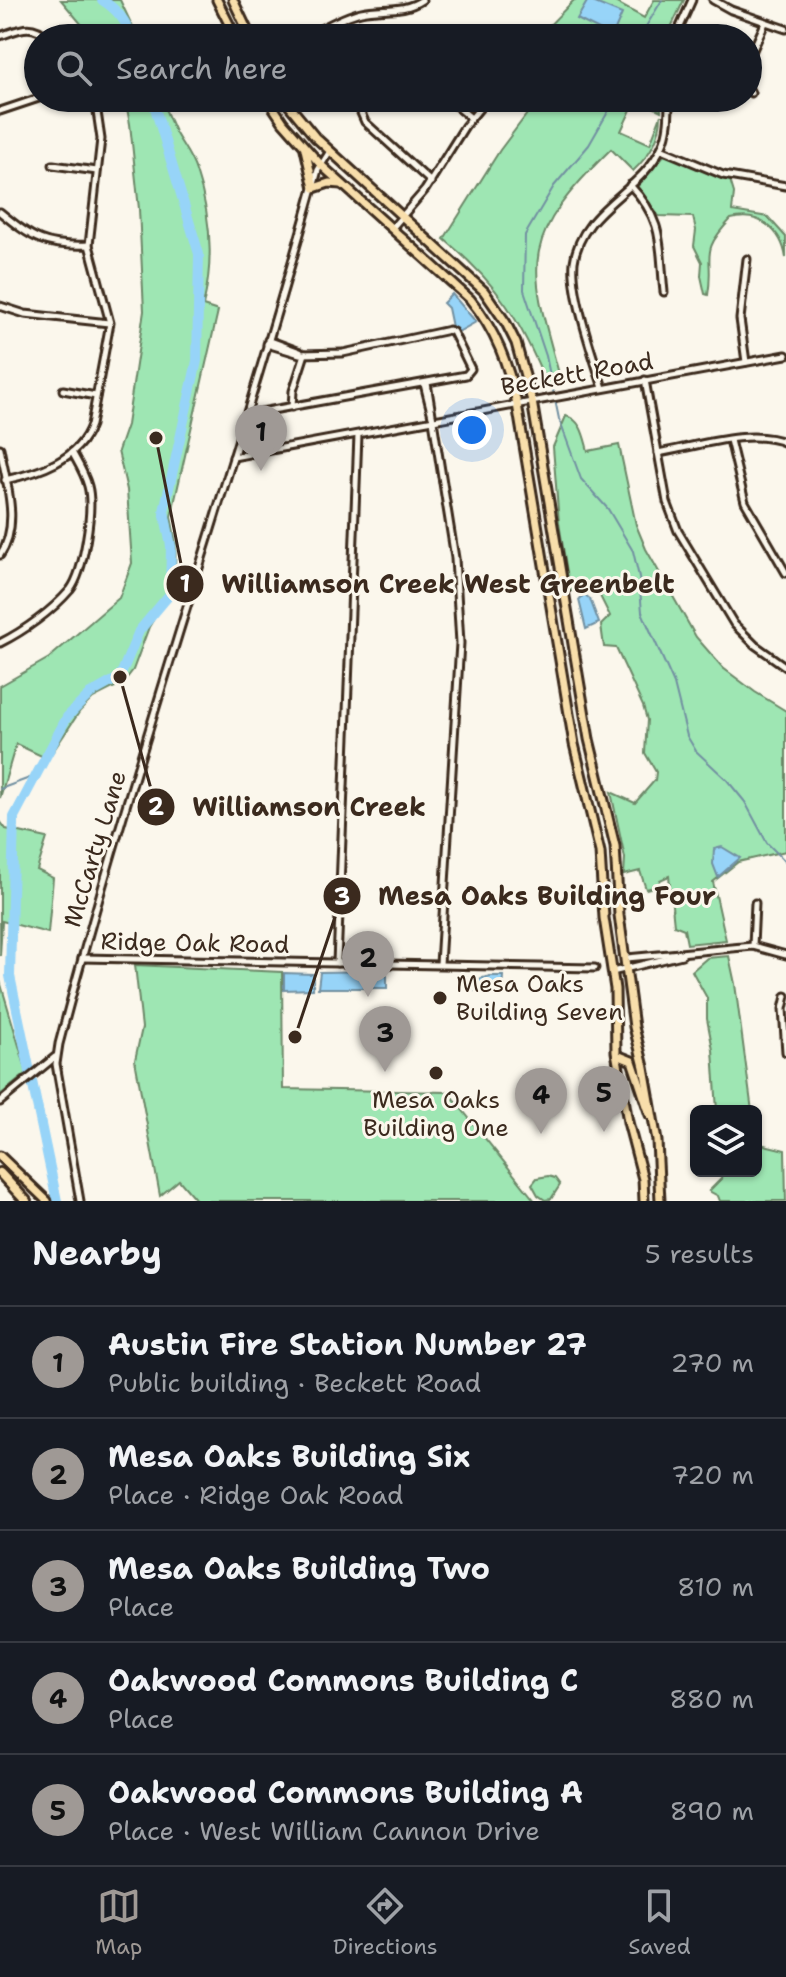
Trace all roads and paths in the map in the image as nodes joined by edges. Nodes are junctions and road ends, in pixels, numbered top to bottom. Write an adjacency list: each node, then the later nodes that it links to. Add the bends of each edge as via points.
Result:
1 (217, 0): 9 (main road)
2 (233, 0): 10 (main road)
3 (422, 0): 11 (street)
4 (692, 0): 12 (street)
5 (713, 0): 7 (street)
6 (734, 2): 7 (street)
7 (731, 10): 8 (street)
8 (765, 23): 14 (street); 15 (street)
9 (229, 24)
10 (244, 24)
11 (333, 24)
12 (681, 24)
13 (24, 28): 16 (street)
14 (786, 29)
15 (762, 30)
16 (0, 36)
17 (24, 103): 18 (street)
18 (0, 111)
19 (98, 112): 32 (street)
20 (278, 112): 27 (main road)
21 (294, 112): 29 (main road)
22 (361, 112): 33 (street, via 365,122)
23 (464, 112): 26 (street)
24 (476, 112): 26 (street)
25 (669, 112): 28 (street)
26 (471, 118): 33 (street)
27 (304, 147): 31 (main road); 37 (main road)
28 (661, 149): 34 (street); 36 (street, via 723,175)
29 (330, 151): 31 (street, McCarty Lane); 39 (main road)
30 (53, 165): 32 (street)
31 (321, 165): 35 (main road); 37 (street, McCarty Lane)
32 (97, 171): 41 (street)
33 (431, 182): 39 (street)
34 (630, 185): 43 (street, via 656,222); 52 (street, via 586,228 574,264 576,292)
35 (347, 186): 37 (main road, via 333,182); 40 (main road)
36 (786, 186)
37 (314, 188): 46 (street, McCarty Lane)
38 (0, 212): 41 (street, via 40,242)
39 (403, 217): 40 (street); 55 (main road, via 496,307 516,343)
40 (392, 228): 56 (main road, via 480,311 508,363)
41 (89, 245): 45 (street)
42 (747, 259): 49 (street, via 740,319)
43 (664, 292)
44 (1, 308): 45 (street)
45 (110, 323): 54 (street)
46 (268, 342): 47 (street); 66 (street, McCarty Lane)
47 (305, 354): 51 (street, via 343,353 451,330 471,369 466,375); 57 (street)
48 (786, 355): 49 (street, Beckett Road)
49 (746, 362): 50 (street, Beckett Road)
50 (645, 380): 52 (street, Beckett Road); 65 (street)
51 (425, 383): 57 (street); 59 (street)
52 (603, 388): 55 (street, Beckett Road)
53 (63, 390): 54 (street)
54 (96, 396): 64 (street, via 89,432)
55 (532, 401): 56 (street, Beckett Road); 77 (main road, via 589,739 615,846)
56 (517, 404): 59 (street, Beckett Road); 82 (main road, via 574,744 600,852)
57 (292, 407): 58 (street)
58 (261, 412)
59 (435, 420): 60 (street, Beckett Road); 79 (street, via 455,558 460,643)
60 (358, 435): 66 (street, Beckett Road); 78 (street)
61 (730, 440): 62 (street, via 761,436); 65 (street); 69 (street, via 745,502)
62 (786, 443)
63 (0, 448): 67 (street)
64 (72, 452): 67 (street, via 34,473); 70 (street, via 90,492 79,572 59,600)
65 (658, 453): 71 (street, via 674,521 722,608 747,639)
66 (233, 457): 76 (street, McCarty Lane)
67 (5, 480): 68 (street, via 11,521)
68 (0, 555)
69 (786, 573)
70 (0, 643)
71 (786, 667)
72 (755, 903): 73 (street)
73 (753, 946): 74 (street); 75 (street)
74 (691, 952): 77 (street); 81 (street)
75 (786, 955)
76 (82, 958): 78 (street, Ridge Oak Road); 86 (street, McCarty Lane)
77 (627, 958): 81 (main road)
78 (337, 963): 79 (street, Ridge Oak Road)
79 (440, 964): 80 (street, Ridge Oak Road)
80 (595, 968)
81 (628, 969): 82 (street); 88 (main road)
82 (612, 972): 85 (main road)
83 (786, 996): 84 (street)
84 (786, 1052)
85 (617, 1055): 88 (main road, via 632,1061); 94 (main road)
86 (56, 1057): 87 (street); 91 (street, McCarty Lane)
87 (0, 1102)
88 (653, 1120): 95 (main road)
89 (1, 1157): 93 (main road)
90 (0, 1173): 92 (highway)
91 (79, 1200)
92 (26, 1201)
93 (47, 1201)
94 (644, 1201)
95 (660, 1201)

